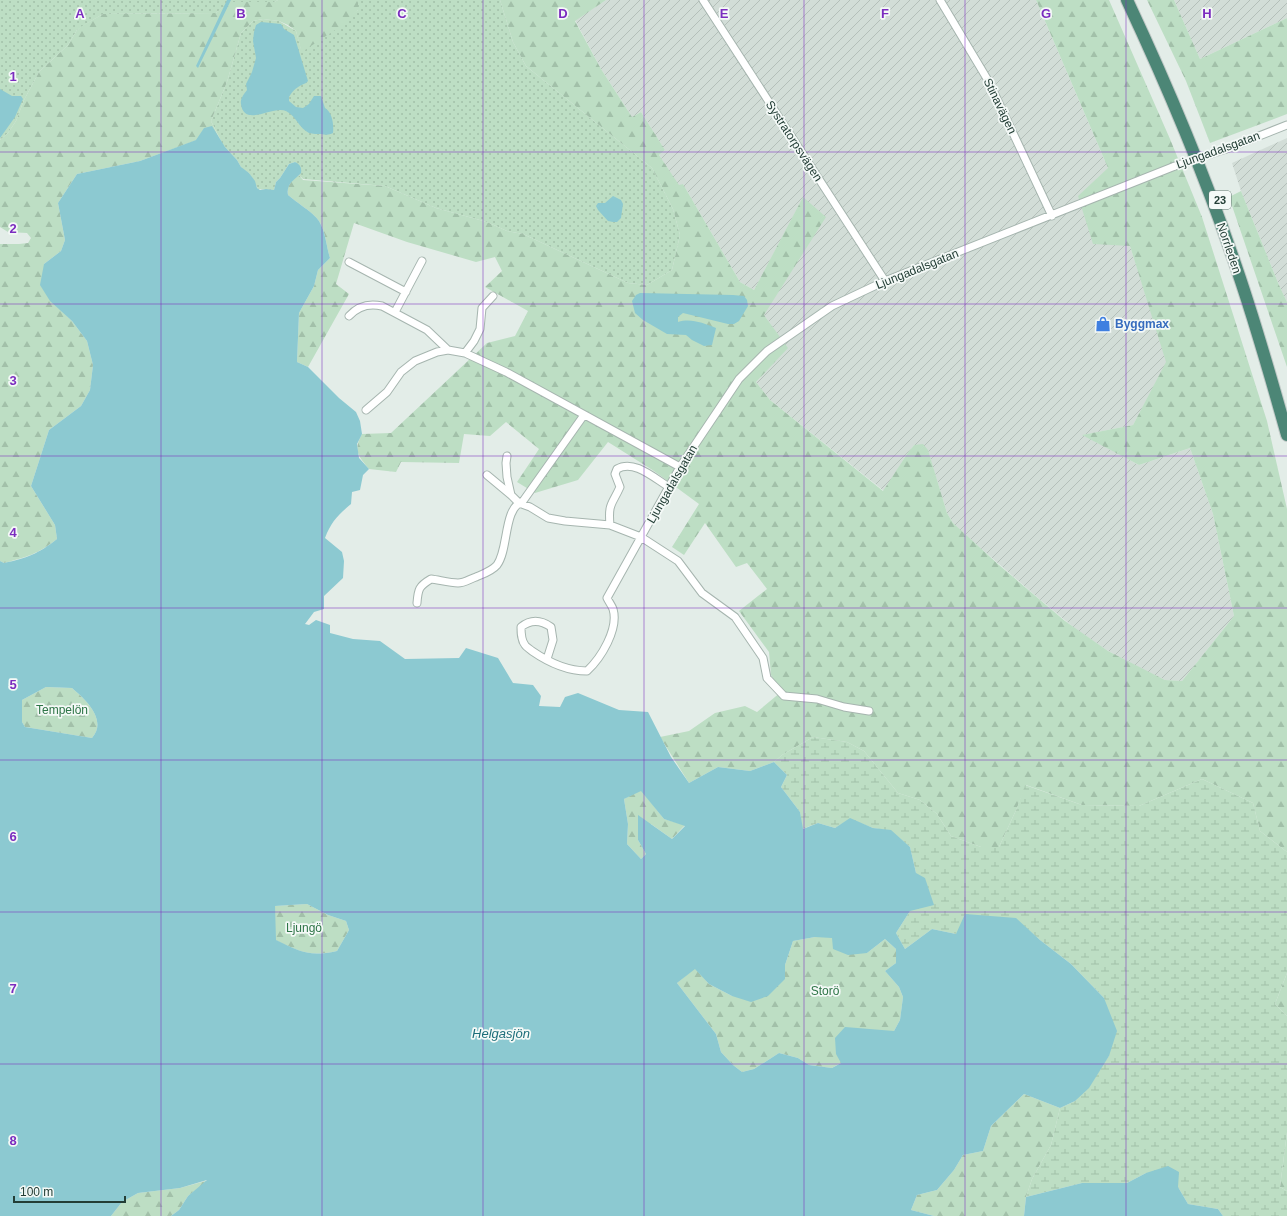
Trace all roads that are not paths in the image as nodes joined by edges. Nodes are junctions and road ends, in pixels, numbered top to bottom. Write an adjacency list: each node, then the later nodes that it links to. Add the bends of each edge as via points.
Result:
1 (704, 0): 9 (street, Systratorpsvägen)
2 (940, 0): 6 (street, Stinavägen, via 989,82)
3 (1127, 0): 19 (highway, Norrleden / 23, via 1174,104 1210,195 1249,306)
4 (1136, 0): 16 (highway, Norrleden / 23, via 1181,100 1217,192 1257,304)
5 (1287, 124): 6 (street, Ljungadalsgatan, bridge)
6 (1052, 216): 9 (street, Ljungadalsgatan)
7 (422, 261): 10 (street)
8 (349, 262): 10 (street)
9 (885, 281): 21 (street, Ljungadalsgatan, via 832,306 767,351 739,380)
10 (406, 292): 12 (street)
11 (493, 296): 15 (street, via 482,308 480,329)
12 (395, 312): 13 (street, via 369,304 355,309); 14 (street, via 427,330)
13 (349, 316)
14 (448, 350): 15 (street); 17 (street, via 415,361 401,372 387,392)
15 (465, 353): 18 (street, via 506,372)
16 (1287, 406)
17 (366, 410)
18 (584, 415): 21 (street); 25 (street, via 523,501)
19 (1287, 435)
20 (507, 456): 24 (street, via 506,470)
21 (680, 467): 23 (street, Ljungadalsgatan)
22 (488, 475): 24 (street)
23 (669, 487): 26 (street, via 630,465 617,469 615,474 620,487 611,502); 27 (street, Ljungadalsgatan)
24 (511, 495): 25 (street)
25 (519, 503): 26 (street, Ljungadalsgatan, via 548,518); 28 (street, via 511,516 496,566 458,583 431,579 418,590)
26 (610, 525): 27 (street, Ljungadalsgatan)
27 (641, 537): 29 (street, Ljungadalsgatan, via 607,598 613,610 614,622 595,663 587,671 577,671 559,666); 30 (street, via 678,562 702,593 735,617 763,658 767,678 784,696 817,699)
28 (417, 603)
29 (547, 659): 29 (street, Ljungadalsgatan, via 524,645 521,627 527,622 544,622 551,628 553,640)
30 (869, 711)

